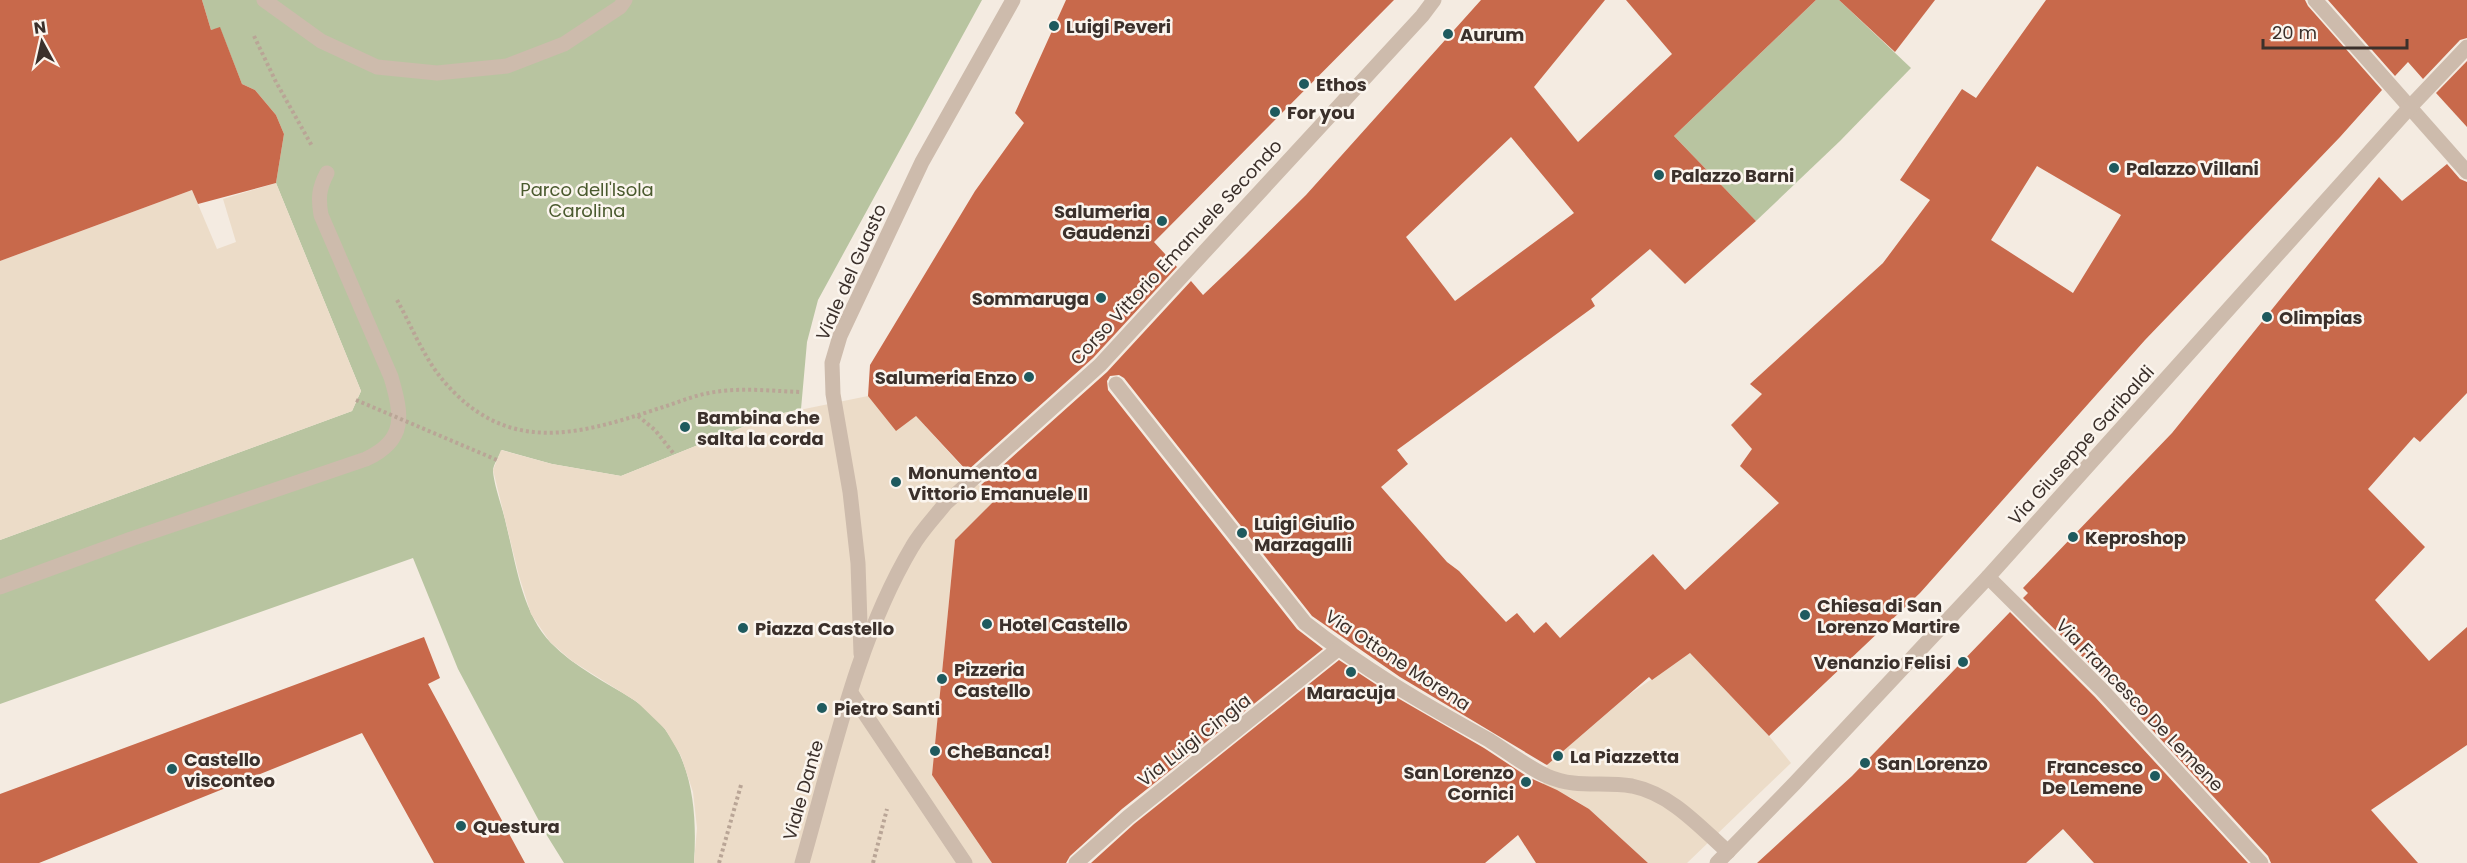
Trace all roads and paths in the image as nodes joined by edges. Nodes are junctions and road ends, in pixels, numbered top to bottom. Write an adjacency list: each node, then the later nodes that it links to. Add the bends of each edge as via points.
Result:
1 (264, 0): 2 (street, via 321,41 377,67 436,73 507,66 555,48)
2 (625, 0)
3 (1013, 0): 13 (street, Viale del Guasto, via 922,162 840,336 832,363)
4 (1434, 0): 21 (street, Corso Vittorio Emanuele Secondo, via 1100,365 945,504 912,546)
5 (2315, 0): 8 (street)
6 (252, 31): 10 (path)
7 (2467, 47): 8 (street, Via Giuseppe Garibaldi)
8 (2410, 107): 9 (street); 18 (street, Via Giuseppe Garibaldi)
9 (2467, 172)
10 (327, 174): 19 (street, via 320,187 321,214 396,394 398,424 384,451)
11 (394, 294): 15 (path, via 441,377 479,413 499,424 553,434)
12 (1116, 384): 20 (street, Via Ottone Morena, via 1305,623)
13 (833, 394): 15 (path, via 761,390 708,393); 21 (street, Viale del Guasto, via 858,563)
14 (357, 400): 17 (path, bridge)
15 (638, 416): 16 (path)
16 (674, 454)
17 (497, 460)
18 (1988, 577): 25 (street, Via Giuseppe Garibaldi); 31 (street, Via Francesco De Lemene, via 2102,690)
19 (0, 587)
20 (1338, 649): 25 (street, Via Ottone Morena, via 1545,775 1579,785 1648,790 1683,811); 30 (street, Via Luigi Cingia)
21 (861, 659): 22 (street, Viale Dante)
22 (851, 693): 27 (street, Viale Dante); 29 (street)
23 (741, 785): 26 (path)
24 (887, 809): 28 (path)
25 (1723, 857)
26 (719, 863)
27 (802, 863)
28 (873, 863)
29 (965, 863)
30 (1076, 863)
31 (2261, 863)

